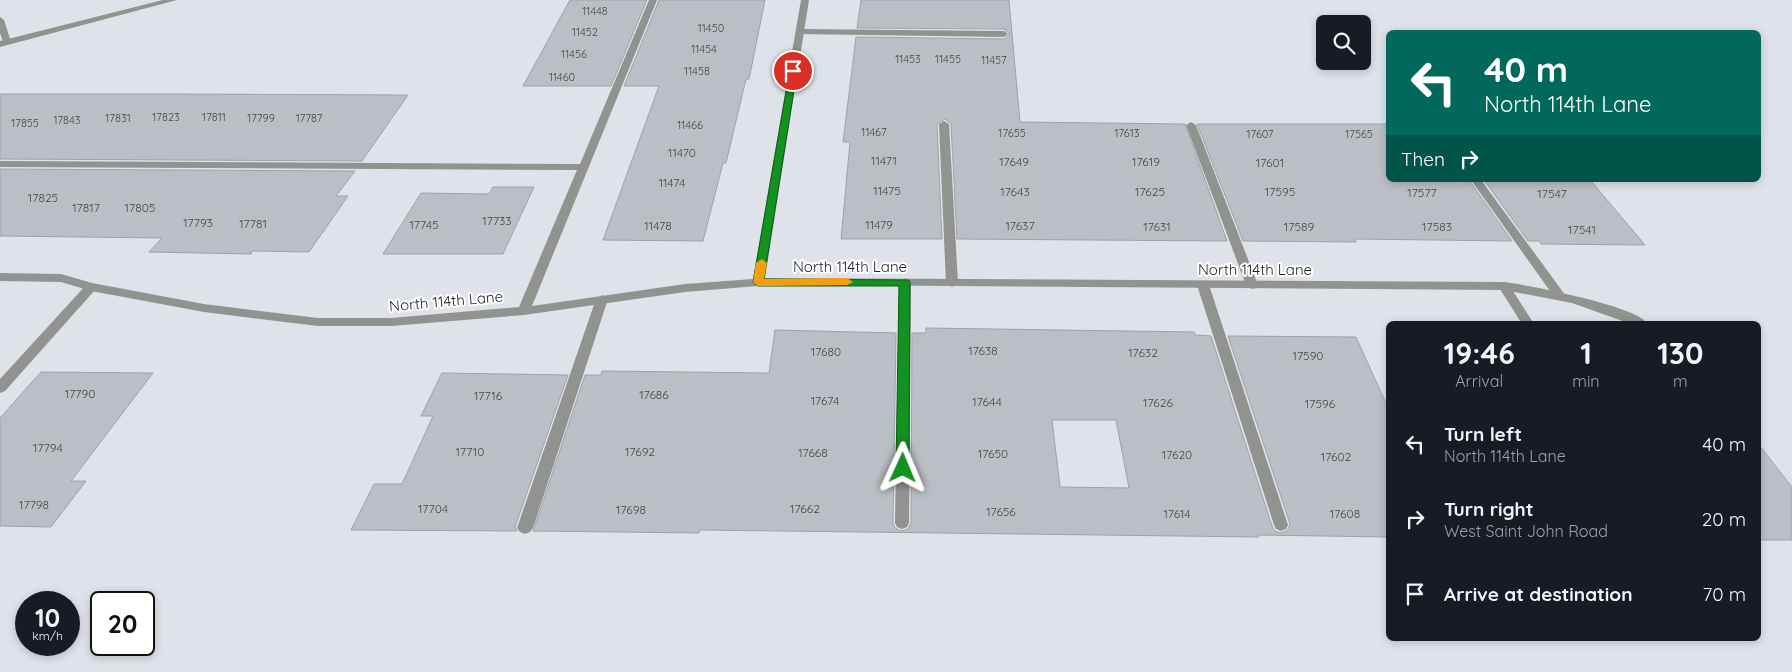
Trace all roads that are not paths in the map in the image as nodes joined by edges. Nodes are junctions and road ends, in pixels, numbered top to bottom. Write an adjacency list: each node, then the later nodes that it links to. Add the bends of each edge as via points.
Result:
1 (173, 0): 7 (street)
2 (653, 0): 11 (street)
3 (805, 0): 5 (street)
4 (0, 20): 7 (street)
5 (800, 32): 6 (street); 14 (street)
6 (1004, 34)
7 (3, 43)
8 (944, 124): 16 (street)
9 (1191, 125): 18 (street)
10 (0, 164): 11 (street)
11 (582, 167): 23 (street)
12 (1477, 182): 21 (street)
13 (0, 278): 20 (street, North 114th Lane, via 61,278)
14 (758, 282): 15 (street, North 114th Lane); 22 (street, North 114th Lane)
15 (905, 282): 16 (street, North 114th Lane); 27 (street)
16 (952, 283): 17 (street, North 114th Lane)
17 (1203, 285): 18 (street, North 114th Lane); 28 (street)
18 (1252, 285): 19 (street, North 114th Lane)
19 (1504, 286): 21 (street, North 114th Lane); 24 (street)
20 (92, 287): 23 (street, North 114th Lane, via 204,308 318,322 391,322); 26 (street)
21 (1559, 295): 25 (street, North 114th Lane)
22 (602, 299): 23 (street, North 114th Lane); 29 (street)
23 (524, 311)
24 (1526, 321)
25 (1637, 321)
26 (0, 388)
27 (902, 523)
28 (1281, 525)
29 (525, 528)

